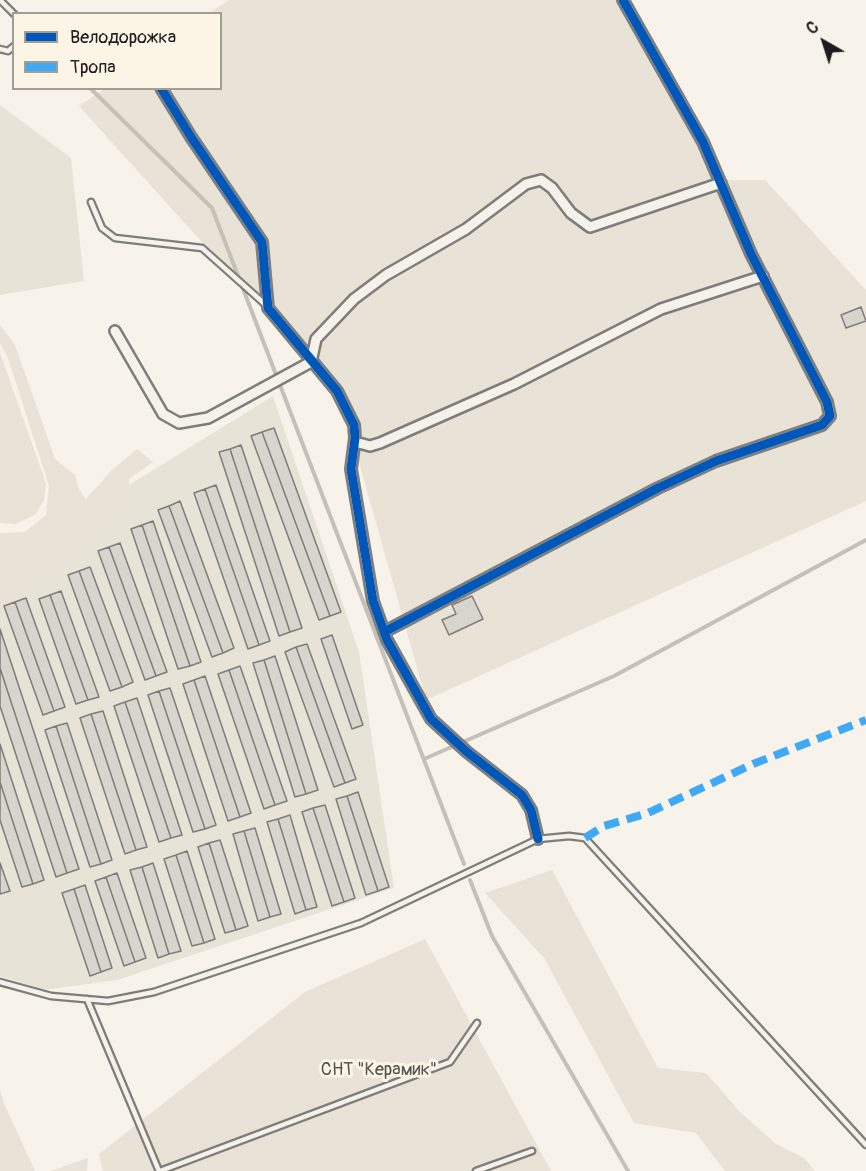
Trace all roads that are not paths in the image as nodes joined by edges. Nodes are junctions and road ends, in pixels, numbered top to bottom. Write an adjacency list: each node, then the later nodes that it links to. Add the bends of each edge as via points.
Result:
1 (0, 0): 3 (lane)
2 (623, 0): 5 (street, via 675,90)
3 (12, 12)
4 (162, 90): 8 (street, via 262,242)
5 (721, 183): 7 (street); 10 (street, via 590,227 571,213 541,180 526,184 466,229 386,275 354,299 316,339)
6 (91, 202): 8 (lane, via 102,228 115,238 202,248)
7 (763, 276): 11 (street, via 661,309 532,375 380,443 370,446); 12 (street, via 827,402 828,420 716,461 658,488)
8 (268, 308): 10 (street)
9 (115, 331): 10 (street, via 163,414 179,423 208,418)
10 (311, 362): 11 (street, via 337,391 354,425)
11 (355, 442): 12 (street, via 351,469 372,602)
12 (384, 632): 13 (street, via 427,714 467,753 522,795 531,810)
13 (538, 839): 15 (lane, via 360,923 154,992 108,1001); 17 (lane, via 585,838)
14 (0, 982): 15 (lane, via 51,996)
15 (87, 999): 19 (lane)
16 (477, 1023): 19 (lane, via 450,1062)
17 (866, 1145)
18 (532, 1150): 20 (lane)
19 (160, 1171)
20 (476, 1171)

